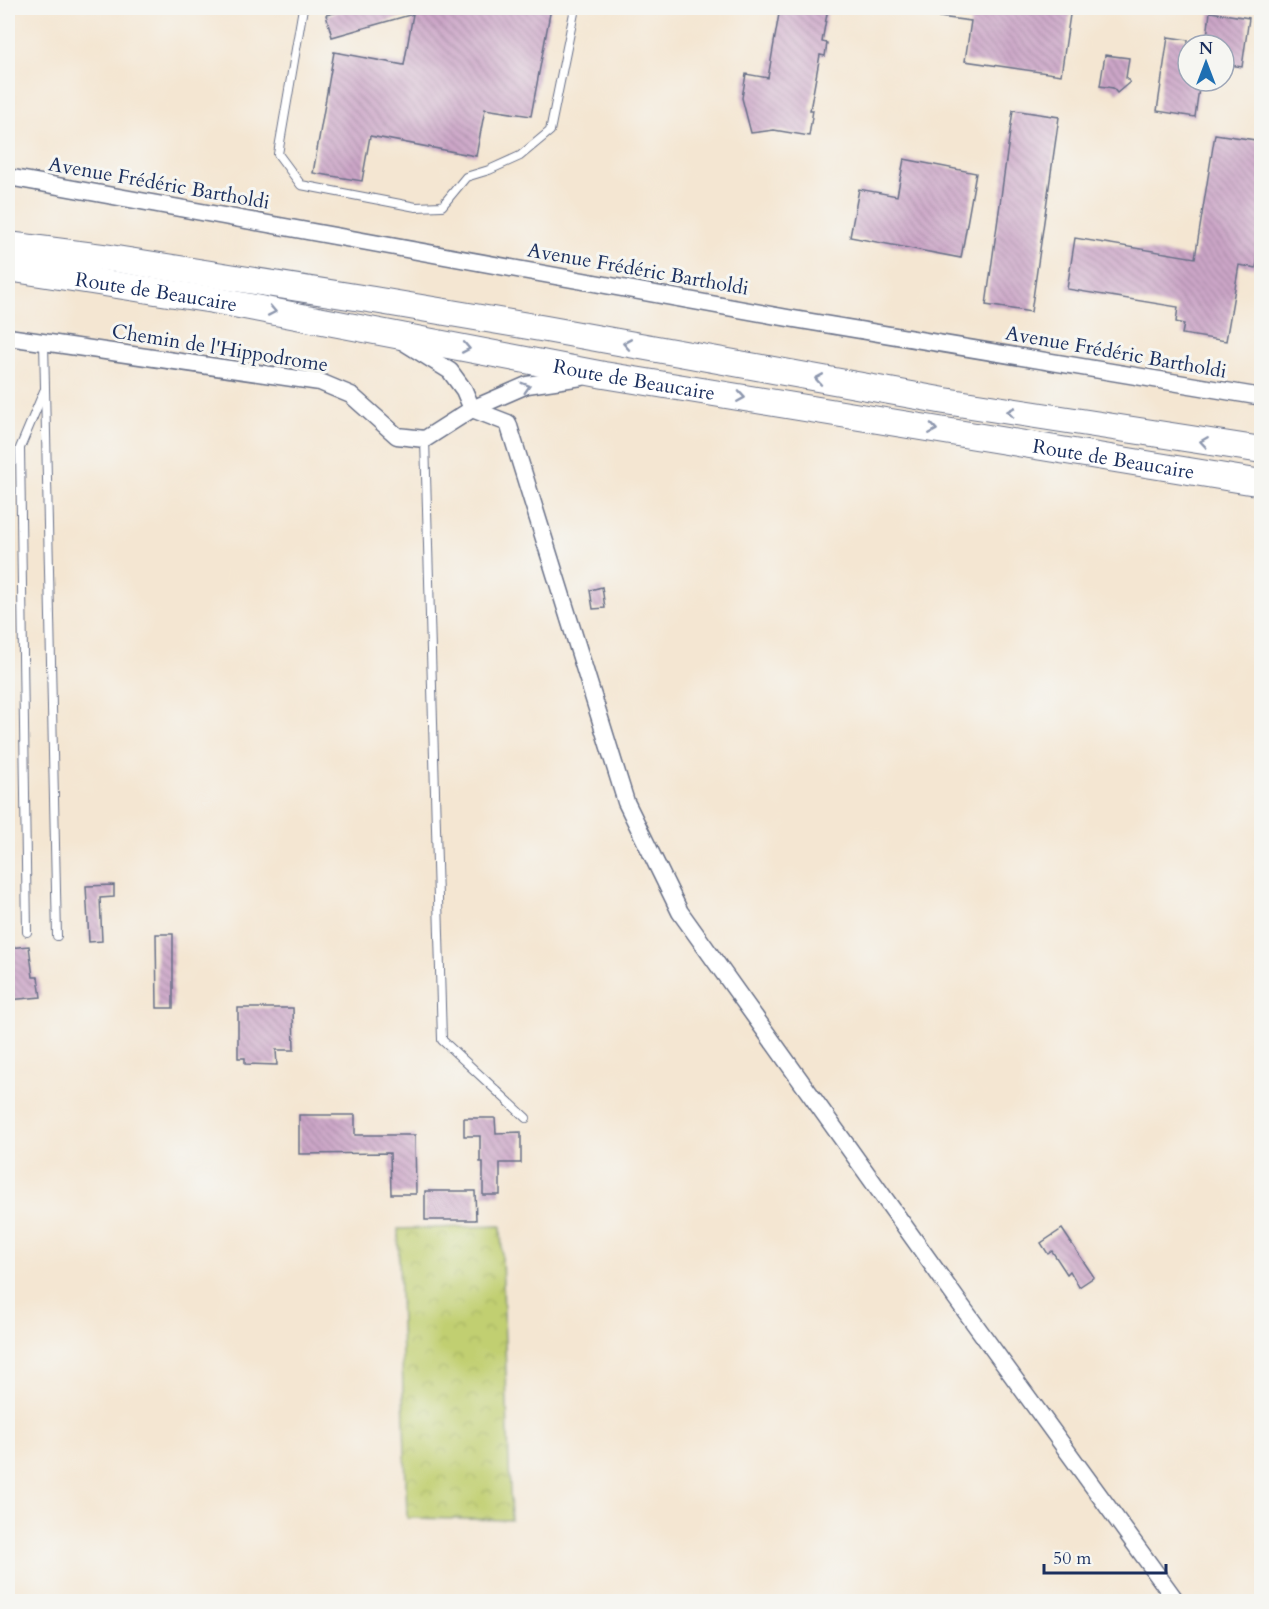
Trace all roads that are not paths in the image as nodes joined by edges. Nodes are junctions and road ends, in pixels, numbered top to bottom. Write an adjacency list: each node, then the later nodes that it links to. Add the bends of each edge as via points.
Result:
1 (303, 8): 2 (lane, via 278,154 301,185 416,207 442,206 466,177 520,156 550,131)
2 (575, 8)
3 (8, 177): 11 (street, Avenue Frédéric Bartholdi, via 788,318)
4 (8, 245): 14 (main road, Route de Beaucaire, one-way to 4, via 945,401 374,300)
5 (8, 268): 6 (main road, Route de Beaucaire, one-way to 6, via 213,300)
6 (388, 333): 9 (main road, Route de Beaucaire, one-way to 9); 12 (street, via 450,371)
7 (8, 337): 8 (street, Chemin de l'Hippodrome)
8 (44, 342): 10 (lane); 13 (street, Chemin de l'Hippodrome, via 320,382 351,394 397,436)
9 (604, 375): 12 (street, one-way to 9, via 527,385); 15 (main road, Route de Beaucaire, one-way to 15)
10 (45, 388): 16 (lane, via 20,448); 17 (lane)
11 (1262, 397)
12 (472, 409): 13 (street); 19 (street, via 508,423 626,802 680,912)
13 (425, 439): 18 (lane, via 442,1040)
14 (1262, 450)
15 (1262, 483)
16 (27, 932)
17 (57, 936)
18 (526, 1118)
19 (1178, 1602)

